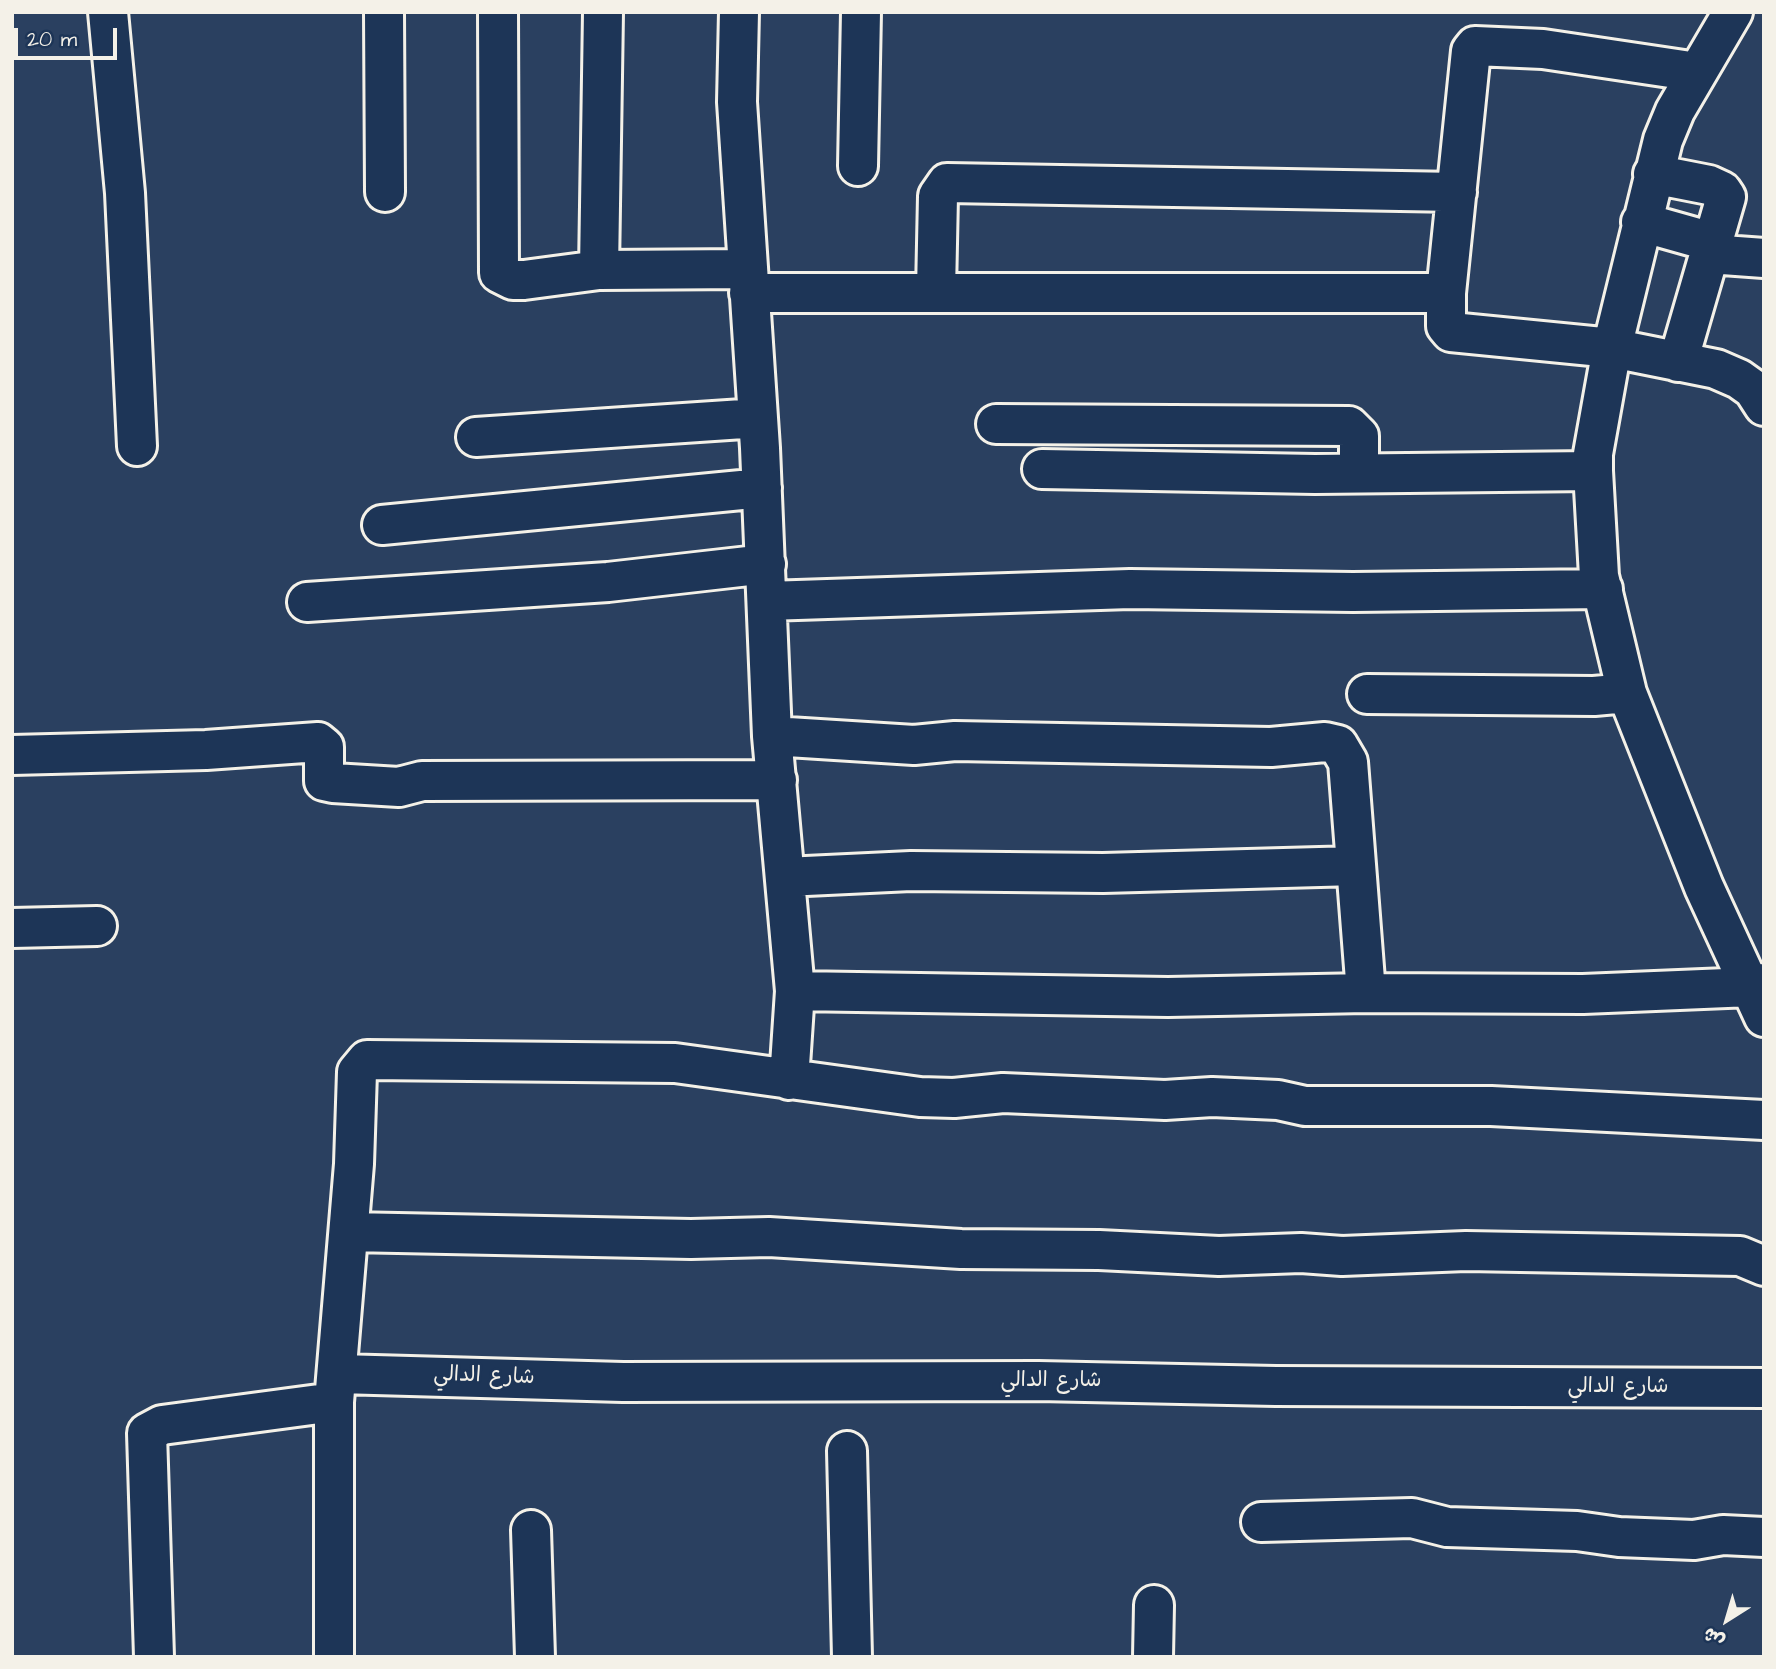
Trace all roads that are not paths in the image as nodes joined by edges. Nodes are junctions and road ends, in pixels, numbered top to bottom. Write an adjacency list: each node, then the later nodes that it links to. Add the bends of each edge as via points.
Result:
1 (108, 12): 26 (street, via 125,193)
2 (384, 12): 11 (street)
3 (498, 12): 16 (street, via 499,273 524,280)
4 (603, 12): 16 (street)
5 (739, 12): 17 (street, via 737,103)
6 (860, 12): 9 (street)
7 (1733, 12): 8 (street)
8 (1697, 72): 10 (street, via 1675,111); 12 (street, via 1544,49 1475,46)
9 (858, 166)
10 (1653, 174): 13 (street); 14 (street, via 1722,191 1726,197)
11 (385, 192)
12 (1457, 192): 18 (street, via 947,183 938,196); 19 (street)
13 (1641, 222): 14 (street); 20 (street)
14 (1710, 248): 15 (street); 21 (street)
15 (1764, 258)
16 (599, 270): 17 (street)
17 (749, 281): 18 (street); 23 (street)
18 (936, 291): 19 (street)
19 (1446, 293): 20 (street, via 1446,326 1451,332)
20 (1612, 348): 21 (street); 28 (street)
21 (1678, 362): 22 (street, via 1739,379)
22 (1764, 406)
23 (758, 418): 25 (street); 30 (street)
24 (996, 424): 29 (street, via 1349,426 1359,436)
25 (476, 437)
26 (136, 446)
27 (1042, 469): 29 (street)
28 (1593, 471): 29 (street); 33 (street)
29 (1359, 473)
30 (762, 488): 31 (street); 32 (street)
31 (382, 525)
32 (766, 582): 33 (street, via 1366,592); 34 (street, via 608,582); 37 (street)
33 (1603, 589): 35 (street)
34 (307, 602)
35 (1627, 693): 36 (street); 46 (street, via 1704,887)
36 (1367, 694)
37 (772, 736): 39 (street); 40 (street, via 914,745 965,741 1271,747 1325,741 1338,745 1348,762)
38 (12, 755): 39 (street, via 318,742 324,747 324,781 333,783 399,787 422,781)
39 (776, 780): 41 (street)
40 (1356, 866): 41 (street, via 1103,873 911,871); 45 (street)
41 (785, 877): 44 (street)
42 (97, 926): 43 (street)
43 (12, 928)
44 (794, 991): 45 (street, via 1168,997); 47 (street)
45 (1366, 993): 46 (street)
46 (1760, 996)
47 (789, 1080): 48 (street, via 920,1097 1003,1093 1165,1100 1212,1097 1305,1106 1491,1107); 49 (street, via 675,1063 368,1060 357,1072)
48 (1764, 1120)
49 (349, 1232): 50 (street, via 769,1237 961,1249 1219,1256 1342,1256 1394,1251 1740,1256); 51 (street)
50 (1764, 1266)
51 (336, 1388): 52 (street, شارع الدالي, via 1038,1381); 58 (street, شارع الدالي, via 162,1425 147,1433); 59 (street)
52 (1764, 1388)
53 (847, 1451): 61 (street)
54 (1261, 1522): 56 (street, via 1412,1518 1447,1527 1577,1531 1619,1537 1694,1541 1723,1535)
55 (531, 1530): 60 (street)
56 (1764, 1537)
57 (1154, 1605): 62 (street)
58 (154, 1657)
59 (334, 1657)
60 (535, 1657)
61 (852, 1657)
62 (1153, 1657)

